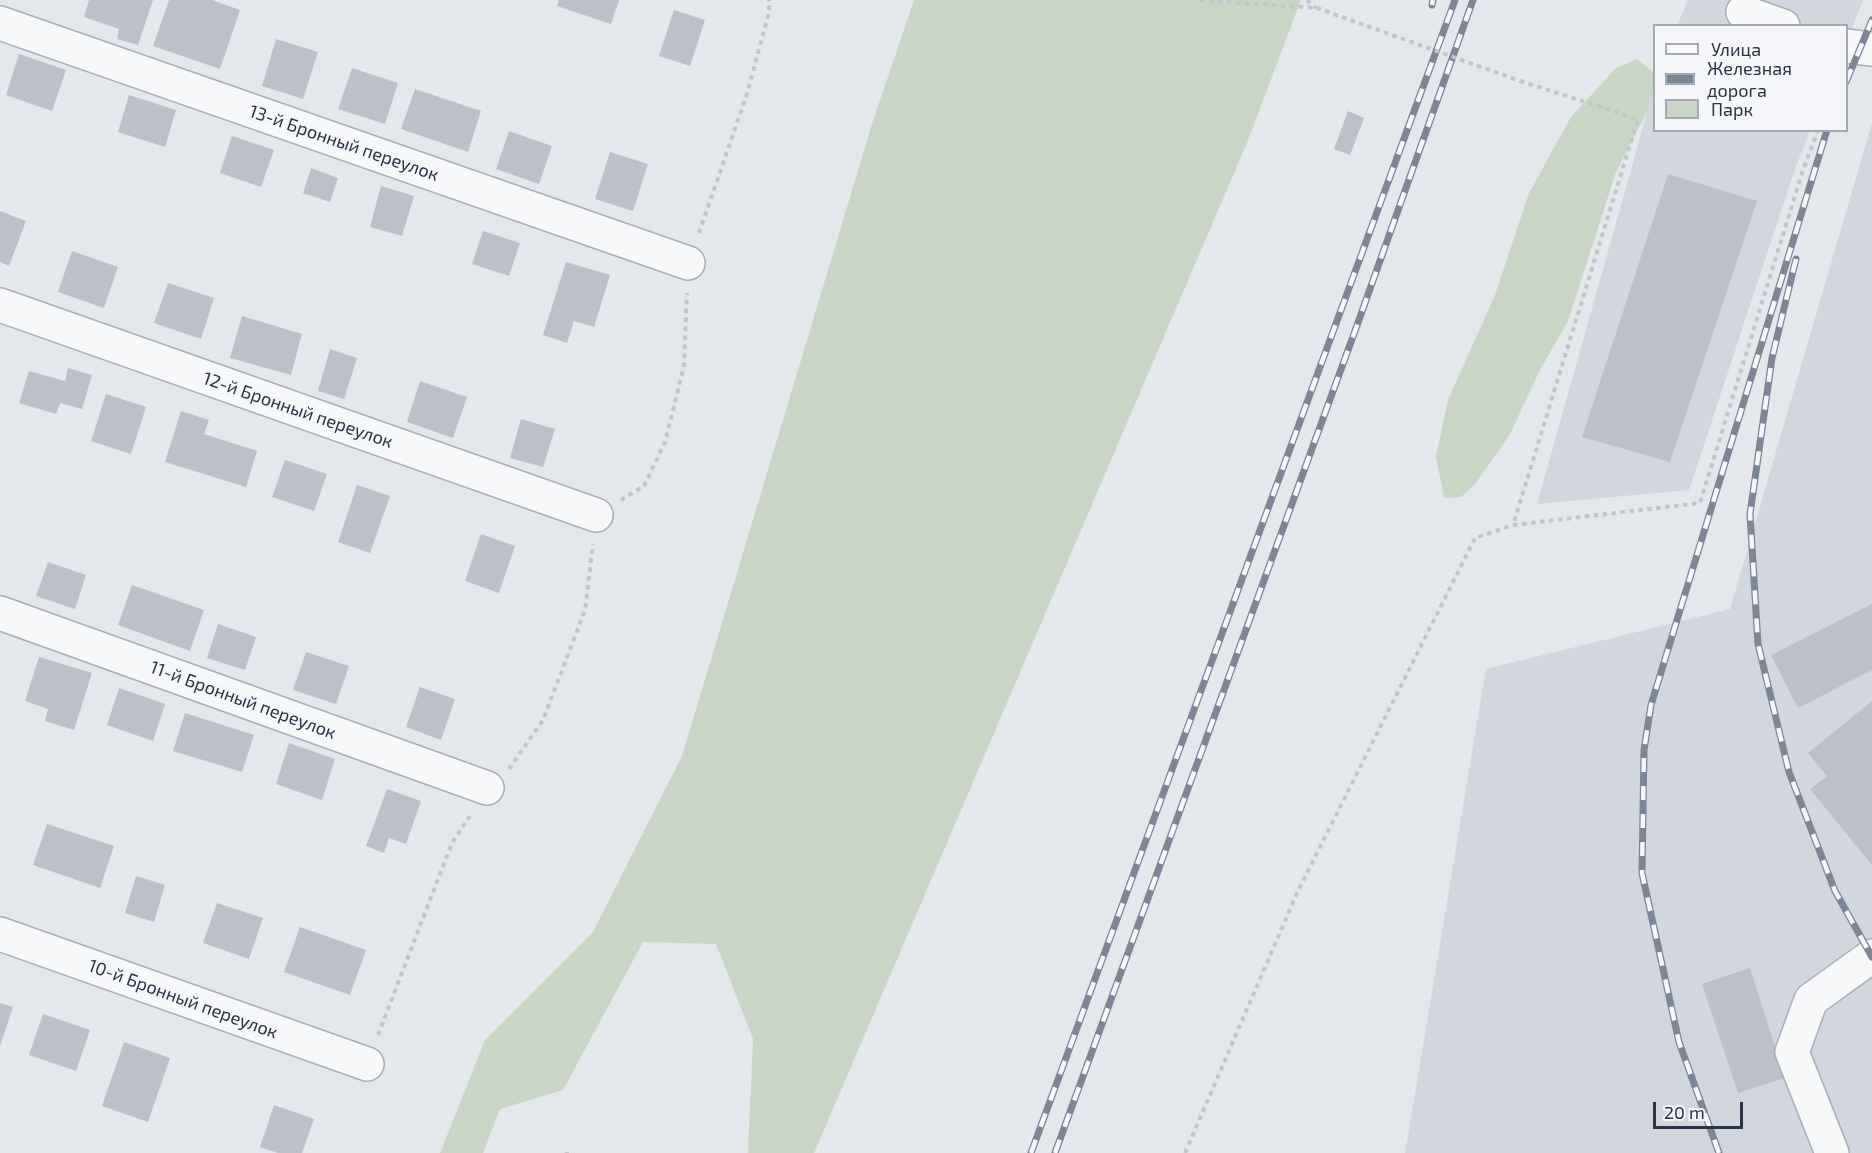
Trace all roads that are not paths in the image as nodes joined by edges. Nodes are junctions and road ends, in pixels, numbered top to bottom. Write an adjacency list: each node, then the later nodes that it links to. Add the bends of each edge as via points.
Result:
1 (1743, 12): 3 (street)
2 (0, 23): 6 (street, 13-й Бронный переулок)
3 (1777, 24)
4 (1848, 46): 5 (street)
5 (1872, 49)
6 (688, 263)
7 (0, 305): 8 (street, 12-й Бронный переулок)
8 (596, 515)
9 (0, 613): 10 (street, 11-й Бронный переулок)
10 (487, 788)
11 (0, 934): 13 (street, 10-й Бронный переулок)
12 (1872, 956): 14 (street, via 1811,1000 1792,1052)
13 (367, 1064)
14 (1832, 1153)

